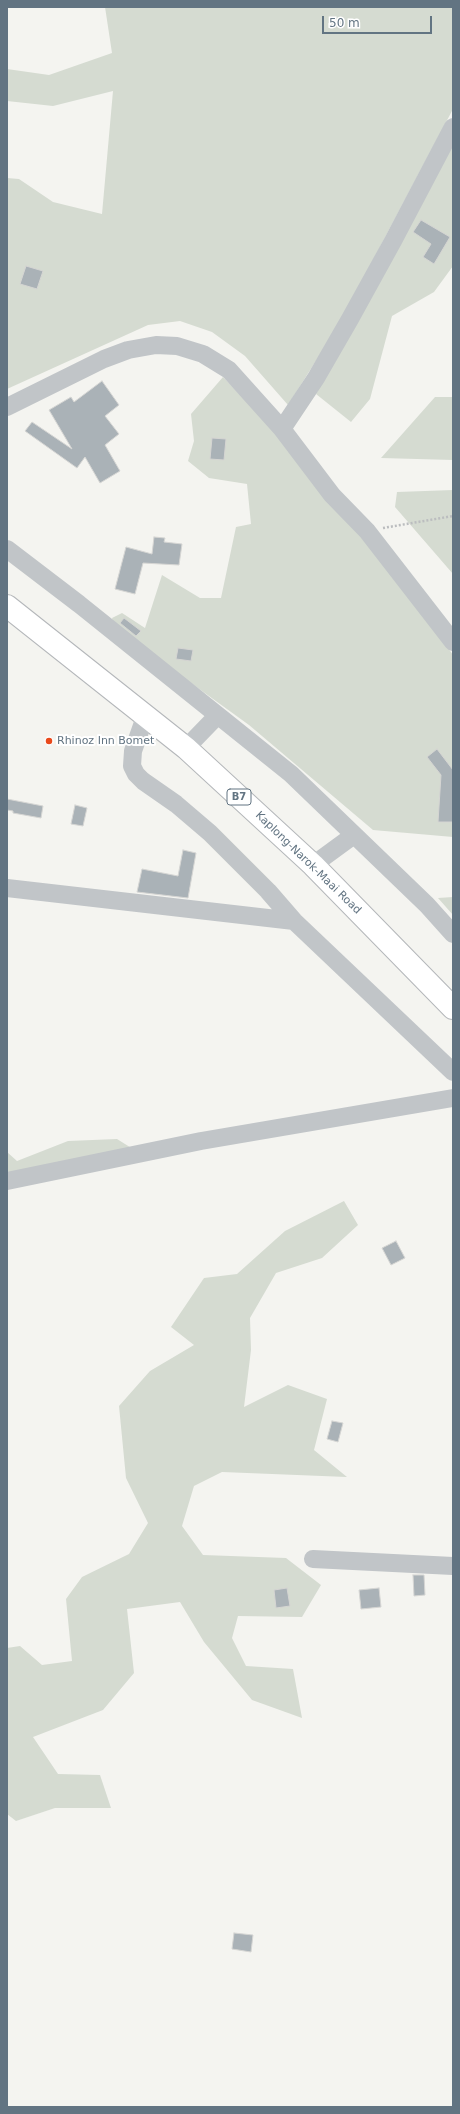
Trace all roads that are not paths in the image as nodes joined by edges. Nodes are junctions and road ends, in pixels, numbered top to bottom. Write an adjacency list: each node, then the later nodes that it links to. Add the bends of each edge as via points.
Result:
1 (453, 126): 3 (street, via 350,319 316,378)
2 (7, 407): 3 (street, via 104,358 156,345 177,346 203,354 229,370)
3 (282, 429): 6 (street, via 332,495 367,531)
4 (7, 549): 7 (street, via 141,653)
5 (7, 606): 8 (highway, Kaplong-Narok-Maai Road / B7)
6 (453, 642)
7 (217, 716): 9 (street); 10 (street, via 291,774)
8 (145, 717): 9 (highway, Kaplong-Narok-Maai Road / B7); 13 (street, via 133,751 132,766 136,774 210,833)
9 (186, 748): 11 (highway, Kaplong-Narok-Maai Road / B7)
10 (354, 835): 11 (street); 14 (street, via 427,905)
11 (313, 865): 15 (highway, Kaplong-Narok-Maai Road / B7)
12 (7, 888): 13 (street)
13 (294, 921): 16 (street)
14 (453, 934)
15 (453, 1008)
16 (453, 1072)
17 (453, 1098): 18 (street, via 201,1141)
18 (7, 1181)
19 (313, 1559): 20 (street)
20 (453, 1566)

